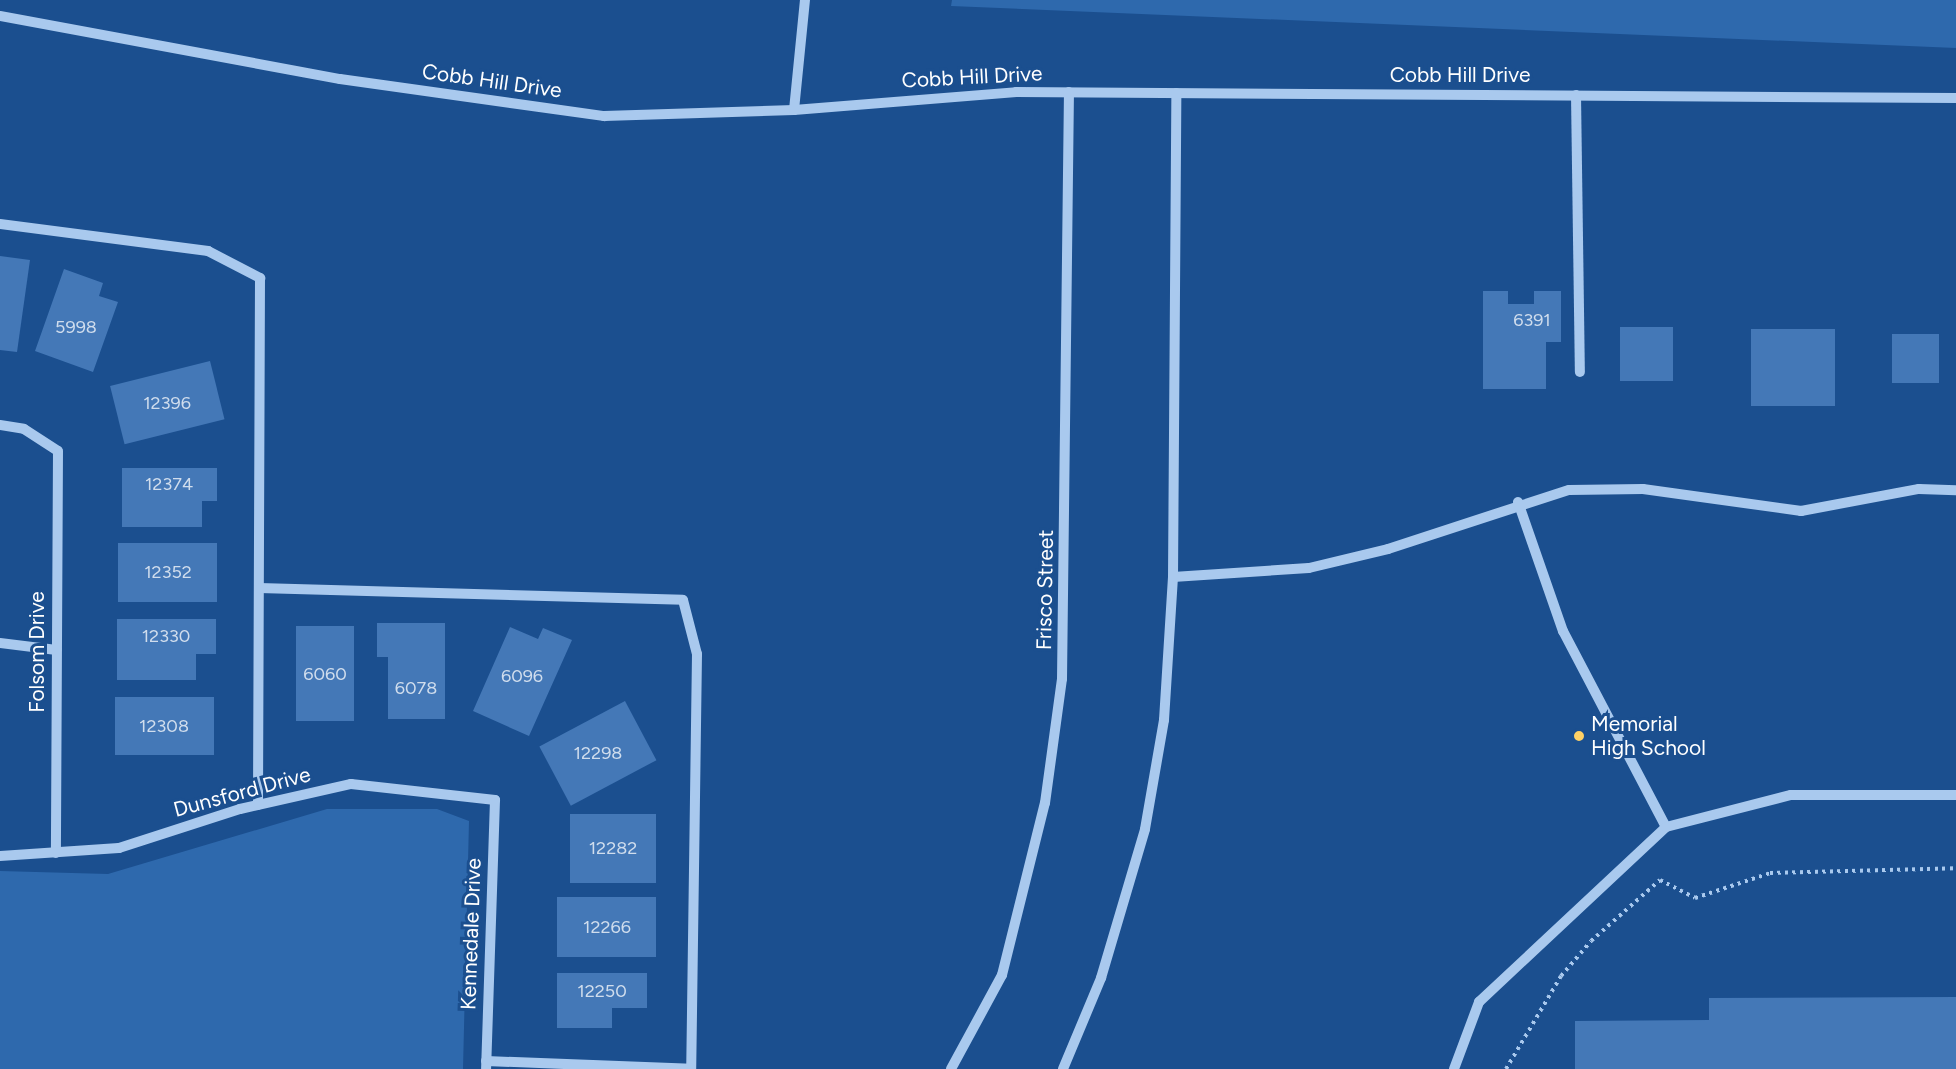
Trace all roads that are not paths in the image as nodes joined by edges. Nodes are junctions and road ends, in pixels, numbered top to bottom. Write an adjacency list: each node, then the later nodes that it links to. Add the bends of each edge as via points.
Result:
1 (805, 0): 7 (street)
2 (0, 16): 7 (street, Cobb Hill Drive, via 340,80 604,116)
3 (1069, 92): 4 (street, Cobb Hill Drive); 7 (street, Cobb Hill Drive); 25 (street, Frisco Street, via 1062,679 1045,803 1002,975)
4 (1176, 93): 5 (street, Cobb Hill Drive); 13 (street)
5 (1576, 95): 6 (street, Cobb Hill Drive); 9 (street)
6 (1956, 98)
7 (794, 110)
8 (0, 224): 14 (street, via 208,251 260,278)
9 (1580, 372)
10 (0, 425): 16 (street, Folsom Drive, via 24,429 58,451)
11 (1956, 490): 12 (street, via 1919,489 1801,511 1643,489 1569,490)
12 (1518, 502): 13 (street, via 1388,549 1309,568); 20 (street, via 1563,631)
13 (1173, 577): 26 (street, via 1164,720 1145,829 1101,978)
14 (259, 588): 19 (street); 24 (street, via 683,600 698,654)
15 (0, 643): 16 (street)
16 (57, 650): 21 (street, Folsom Drive)
17 (1956, 795): 20 (street, via 1791,795)
18 (495, 800): 19 (street, Dunsford Drive, via 351,784); 23 (street, Kennedale Drive)
19 (258, 805): 21 (street, Dunsford Drive, via 119,848)
20 (1666, 827): 27 (street, via 1479,1002)
21 (56, 853): 22 (street, Dunsford Drive)
22 (0, 856)
23 (486, 1065): 24 (street)
24 (691, 1069)
25 (951, 1069)
26 (1063, 1069)
27 (1454, 1069)

